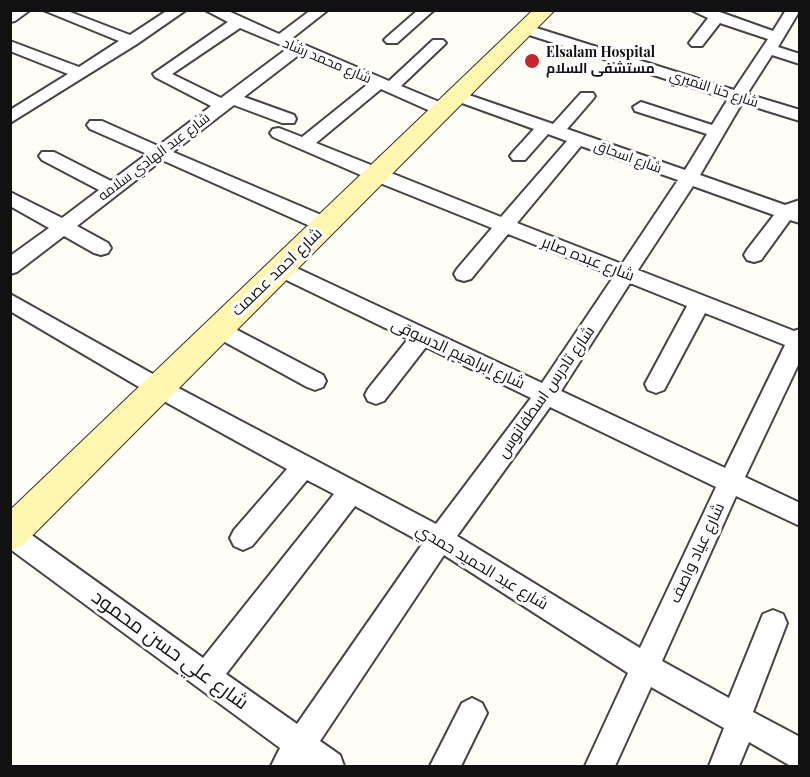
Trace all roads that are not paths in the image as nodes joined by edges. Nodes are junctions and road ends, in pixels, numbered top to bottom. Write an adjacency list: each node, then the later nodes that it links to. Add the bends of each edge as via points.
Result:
1 (23, 10): 10 (street)
2 (50, 10): 17 (street)
3 (179, 10): 17 (street)
4 (212, 10): 12 (street, شارع محمد رشاد)
5 (321, 10): 15 (street)
6 (427, 10): 16 (street)
7 (698, 10): 9 (street)
8 (752, 10): 13 (street)
9 (717, 17): 13 (street); 19 (street)
10 (10, 18)
11 (535, 20): 26 (street, شارع حنا النميري); 28 (main road, شارع احمد عصمت)
12 (239, 22): 15 (street, شارع محمد رشاد); 27 (street, شارع عبده صابر, via 161,74)
13 (740, 25): 14 (street)
14 (786, 28): 22 (street); 26 (street, شارع تادرس اسطفانوس)
15 (280, 40): 21 (street, شارع محمد رشاد)
16 (392, 40)
17 (132, 41): 23 (street)
18 (438, 43): 24 (street)
19 (697, 43)
20 (10, 45): 23 (street)
21 (298, 48): 24 (street, شارع محمد رشاد); 27 (street, شارع عبد الهادي سلامه)
22 (800, 59)
23 (81, 73): 31 (street)
24 (385, 86): 28 (street, شارع محمد رشاد); 36 (street)
25 (586, 96): 33 (street)
26 (738, 96): 30 (street, شارع حنا النميري); 34 (street, شارع تادرس اسطفانوس)
27 (227, 102): 36 (street, شارع عبده صابر, via 283,126); 37 (street, شارع عبد الهادي سلامه)
28 (450, 103): 33 (street, شارع اسحاق); 40 (main road, شارع احمد عصمت)
29 (641, 107): 34 (street)
30 (800, 116)
31 (10, 118)
32 (96, 124): 37 (street)
33 (550, 129): 35 (street, شارع اسحاق); 39 (street)
34 (717, 132): 41 (street, شارع تادرس اسطفانوس)
35 (578, 139): 41 (street, شارع اسحاق); 46 (street)
36 (304, 144): 40 (street, شارع عبده صابر)
37 (160, 153): 42 (street, شارع عبد الهادي سلامه); 45 (street)
38 (48, 156): 42 (street)
39 (519, 156)
40 (376, 176): 45 (main road, شارع احمد عصمت); 46 (street, شارع عبده صابر)
41 (690, 178): 44 (street, شارع اسحاق); 53 (street, شارع تادرس اسطفانوس)
42 (113, 189): 47 (street, شارع عبد الهادي سلامه)
43 (10, 198): 47 (street)
44 (795, 211): 49 (street)
45 (326, 225): 51 (main road, شارع احمد عصمت)
46 (505, 226): 52 (street); 53 (street, شارع عبده صابر)
47 (62, 227): 48 (street); 50 (street, شارع عبد الهادي سلامه)
48 (101, 248)
49 (754, 255)
50 (10, 267)
51 (280, 269): 56 (main road, شارع احمد عصمت); 57 (street, شارع ابراهيم الدسوقى)
52 (464, 274)
53 (627, 274): 55 (street, شارع عبده صابر); 63 (street, شارع تادرس اسطفانوس)
54 (10, 301): 61 (street, شارع عبد الحميد حمدي)
55 (700, 302): 58 (street, شارع عبده صابر); 60 (street)
56 (220, 329): 59 (street); 61 (main road, شارع احمد عصمت)
57 (422, 338): 62 (street); 63 (street, شارع ابراهيم الدسوقى)
58 (799, 340): 65 (street, شارع عياد واصف)
59 (315, 381)
60 (656, 384)
61 (159, 388): 64 (street, شارع عبد الحميد حمدي); 68 (main road, شارع احمد عصمت)
62 (376, 395)
63 (546, 395): 65 (street, شارع ابراهيم الدسوقى); 70 (street, شارع تادرس اسطفانوس)
64 (305, 465): 66 (street, شارع عبد الحميد حمدي); 69 (street)
65 (730, 482): 67 (street, شارع ابراهيم الدسوقى); 72 (street, شارع عياد واصف)
66 (352, 490): 70 (street, شارع عبد الحميد حمدي); 73 (street)
67 (800, 515)
68 (10, 534): 73 (street, شارع علي حسن محمود)
69 (243, 538)
70 (440, 539): 72 (street, شارع عبد الحميد حمدي); 77 (street, شارع تادرس اسطفانوس)
71 (773, 623): 75 (street)
72 (644, 667): 75 (street, شارع عبد الحميد حمدي); 80 (street, شارع عياد واصف)
73 (206, 677): 77 (street, شارع علي حسن محمود)
74 (472, 713): 79 (street)
75 (739, 720): 76 (street, شارع عبد الحميد حمدي); 81 (street)
76 (800, 754)
77 (293, 756): 78 (street, شارع علي حسن محمود)
78 (329, 766)
79 (445, 766)
80 (600, 766)
81 (724, 766)

